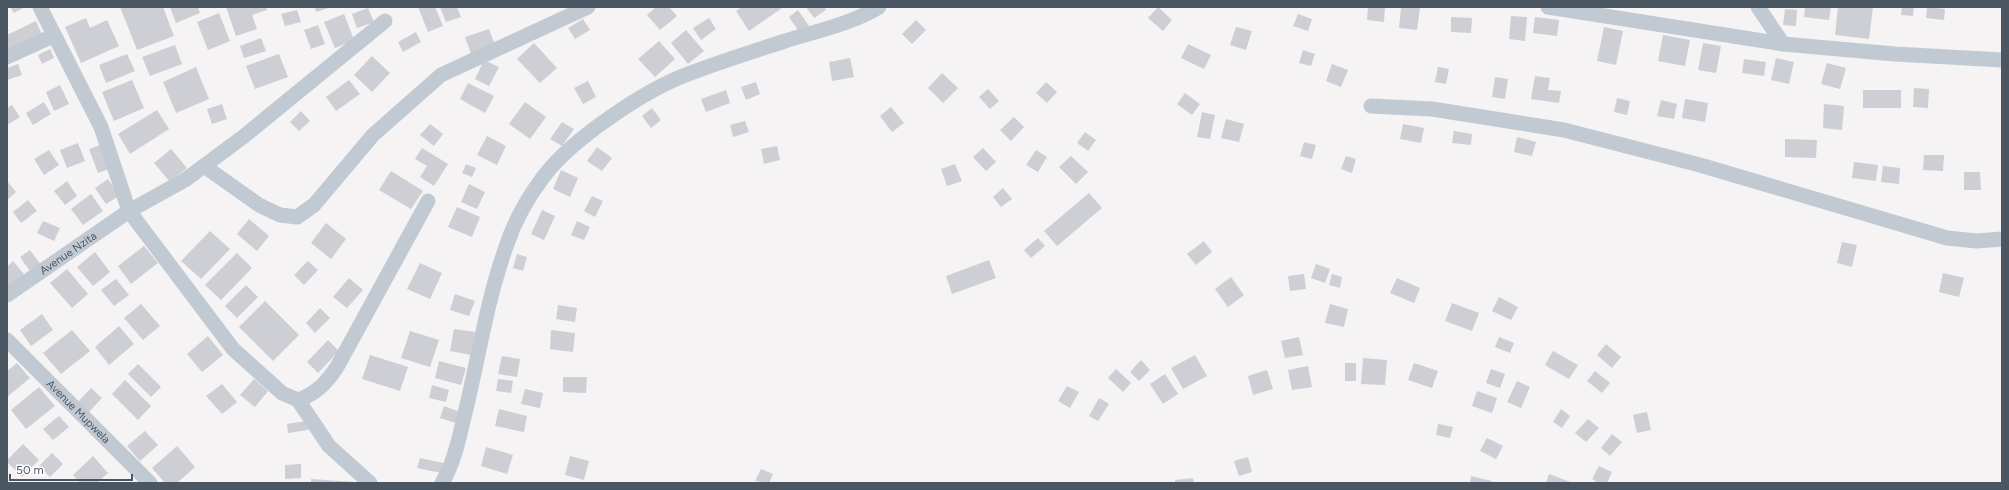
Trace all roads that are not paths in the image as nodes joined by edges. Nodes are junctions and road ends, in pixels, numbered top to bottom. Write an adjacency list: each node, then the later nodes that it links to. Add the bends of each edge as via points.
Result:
1 (588, 7): 12 (street, via 441,75 374,135 314,205 296,217 280,215 259,204)
2 (879, 7): 21 (street, via 818,32 687,74 654,90 618,112 578,142 545,175 524,206 506,246 492,292 454,456)
3 (1548, 7): 8 (street)
4 (1758, 7): 8 (street)
5 (46, 8): 7 (street)
6 (385, 21): 12 (street, Avenue Nzita)
7 (53, 36): 9 (street); 14 (street, via 101,127)
8 (1784, 44): 10 (street)
9 (7, 57)
10 (2002, 60)
11 (1371, 106): 15 (street, via 1432,108 1564,130 1700,165 1946,238 1977,241)
12 (204, 166): 14 (street, Avenue Nzita, via 185,180)
13 (428, 201): 18 (street, via 337,367 318,390)
14 (129, 211): 16 (street, Avenue Nzita); 18 (street, via 233,349 282,393)
15 (2002, 239)
16 (7, 295)
17 (7, 340): 19 (street, Avenue Mupwela)
18 (298, 400): 20 (street, via 329,446)
19 (150, 483)
20 (370, 483)
21 (442, 483)

